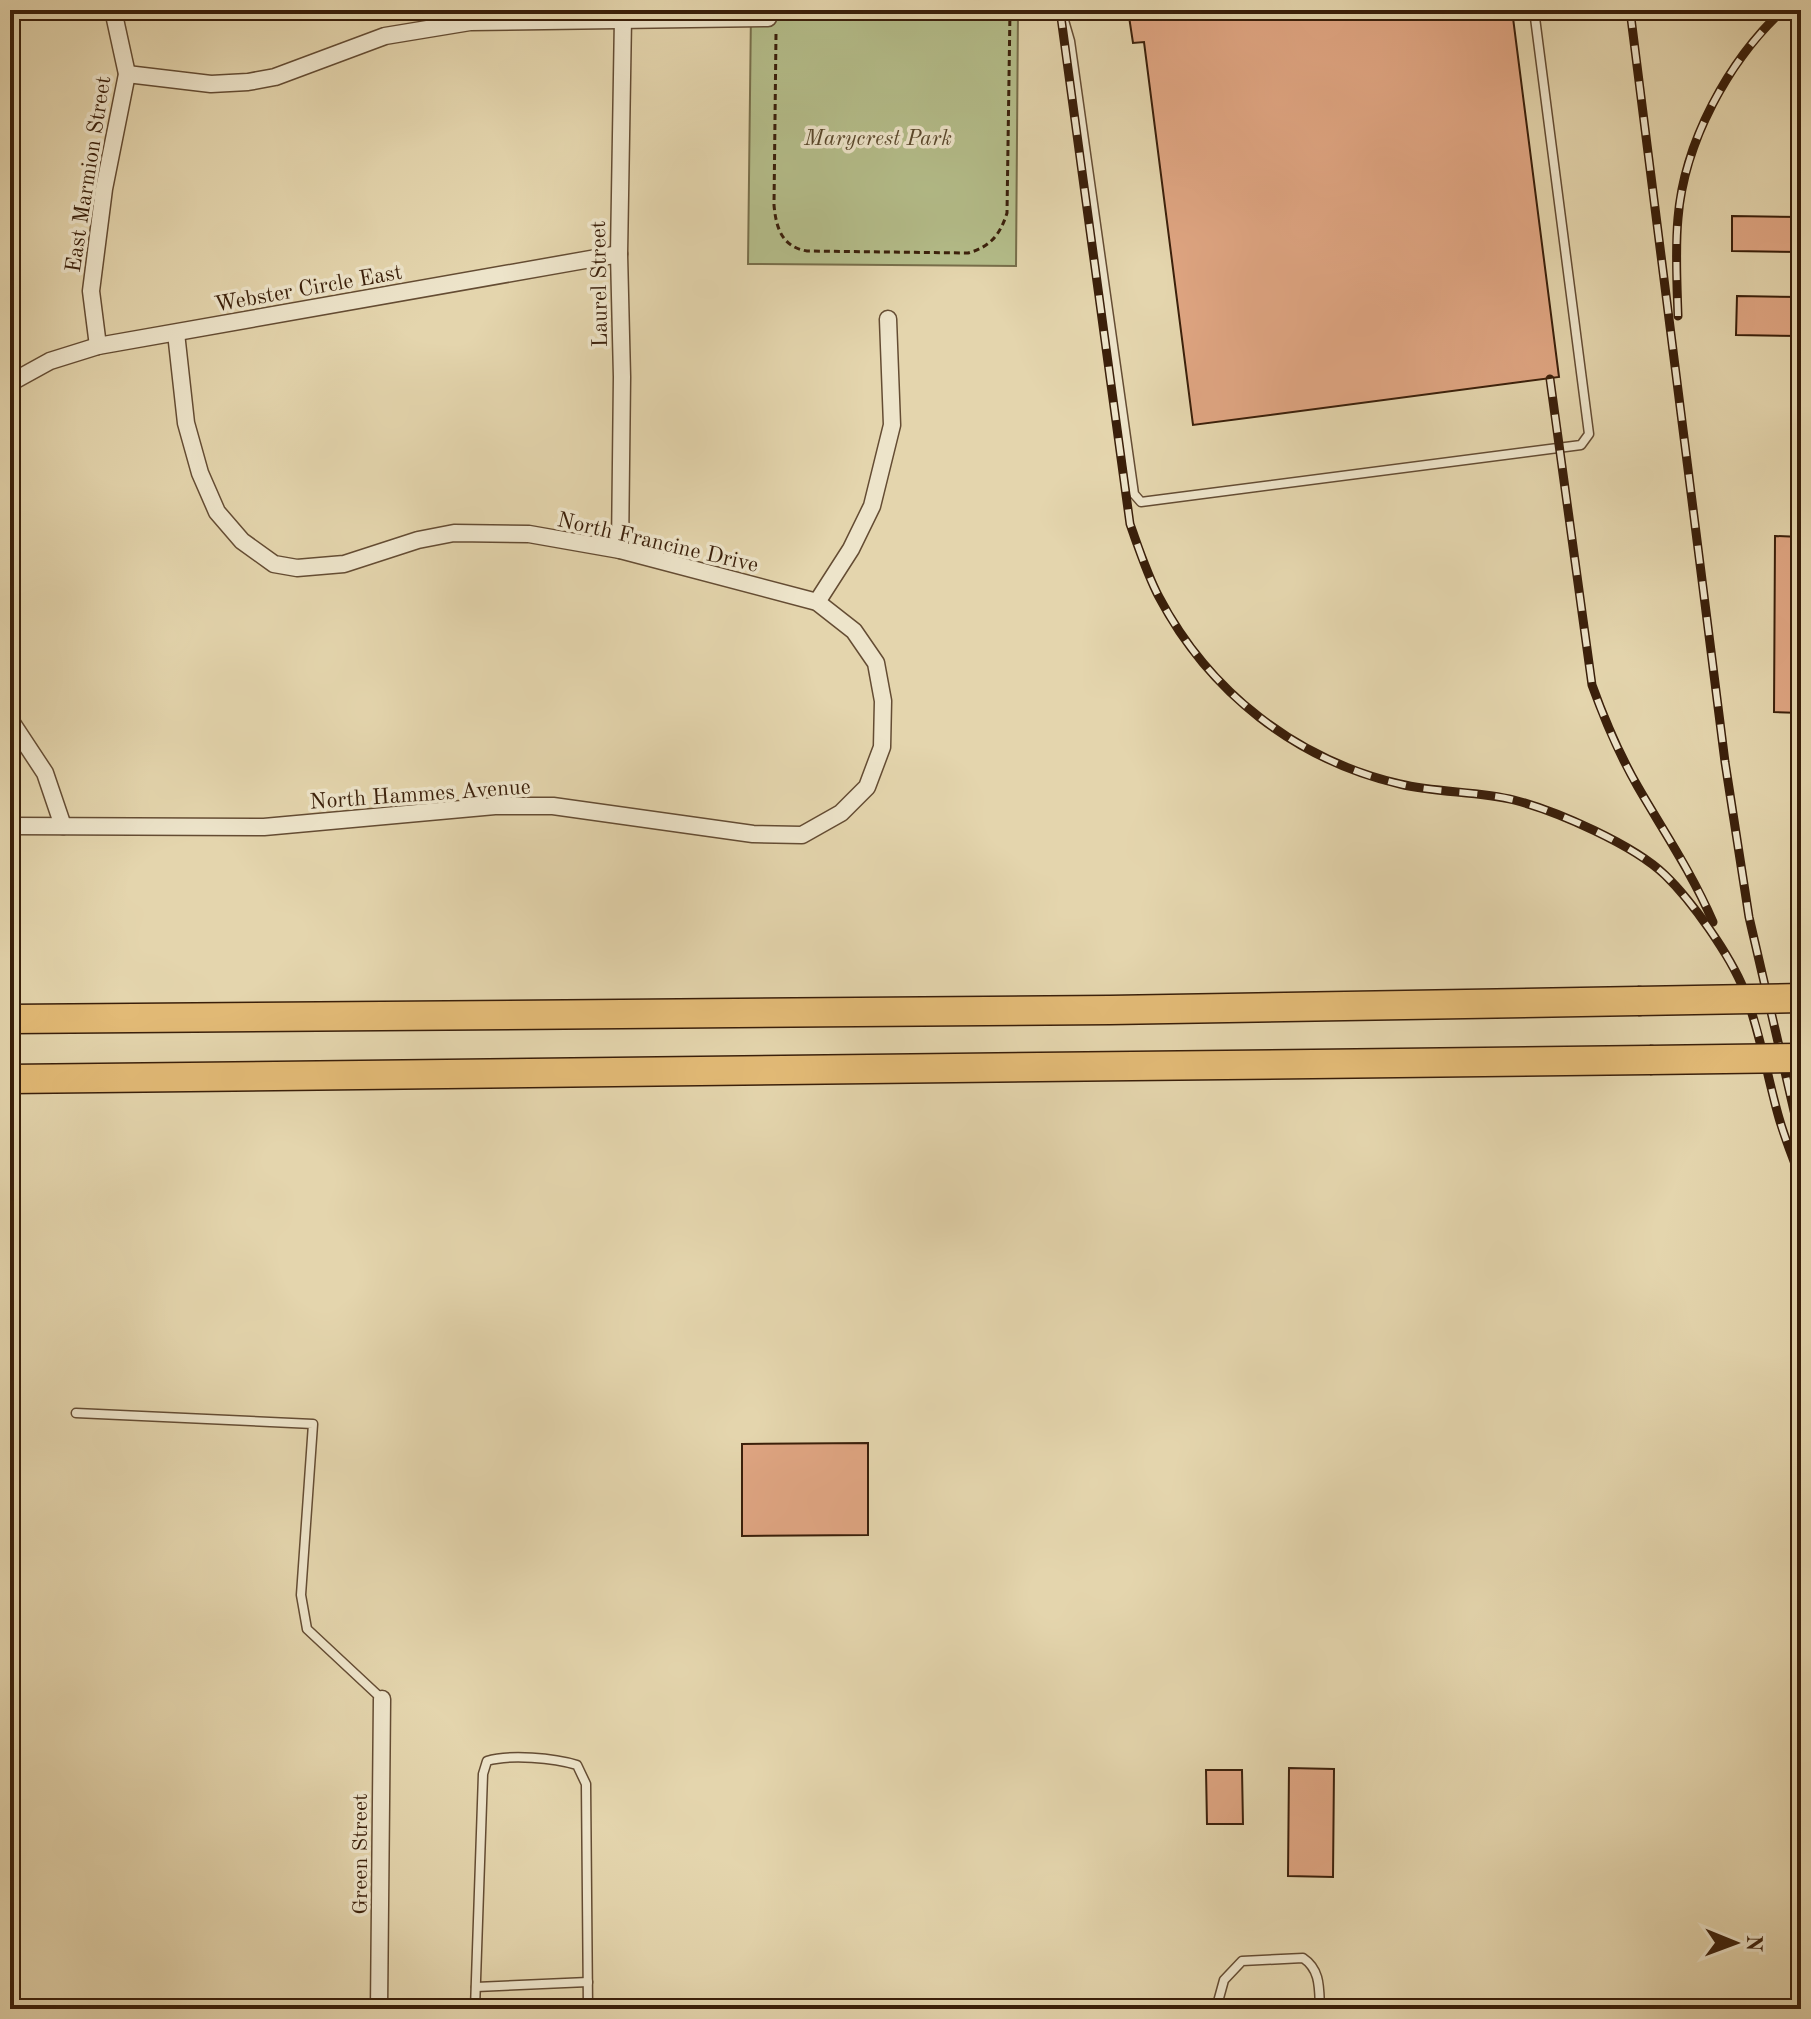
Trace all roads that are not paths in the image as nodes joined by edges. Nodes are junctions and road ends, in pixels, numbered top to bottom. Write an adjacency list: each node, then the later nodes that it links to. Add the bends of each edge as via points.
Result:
1 (113, 10): 6 (street, East Marmion Street)
2 (1061, 10): 3 (lane, via 1070,41 1134,494 1141,502 1581,445 1589,434)
3 (1534, 10)
4 (623, 18): 5 (street); 6 (street, via 456,24 385,36 248,82 211,84); 7 (street, Laurel Street)
5 (772, 24)
6 (127, 74): 10 (street, East Marmion Street, via 91,291)
7 (619, 254): 9 (street, Webster Circle East); 12 (street, Laurel Street)
8 (888, 319): 13 (street, via 892,425 872,506)
9 (176, 333): 10 (street, Webster Circle East); 12 (street, North Francine Drive, via 186,423 200,473 217,512 242,541 274,564 344,564 454,533 529,534)
10 (98, 346): 11 (street, Webster Circle East, via 50,361)
11 (10, 383)
12 (620, 550): 13 (street, North Francine Drive)
13 (817, 602): 15 (street, North Francine Drive, via 854,631 876,663 883,701)
14 (10, 720): 17 (street, via 45,773)
15 (882, 747): 17 (street, North Hammes Avenue, via 867,787 841,813 802,835 753,834 553,806 495,806 264,827)
16 (10, 826): 17 (street, North Hammes Avenue)
17 (63, 826)
18 (1801, 998): 19 (highway, bridge)
19 (10, 1019)
20 (1801, 1058): 21 (highway, bridge)
21 (10, 1079)
22 (76, 1413): 23 (lane, via 313,1424 301,1595 307,1629)
23 (382, 1699): 26 (street, Green Street)
24 (588, 1982): 25 (lane); 25 (lane, via 586,1784 577,1765 498,1758 487,1761 483,1774); 28 (lane)
25 (476, 1987): 27 (lane)
26 (379, 2009)
27 (475, 2009)
28 (588, 2009)
29 (1216, 2009): 30 (lane, via 1224,1980 1242,1961 1303,1958 1318,1978)
30 (1320, 2009)

